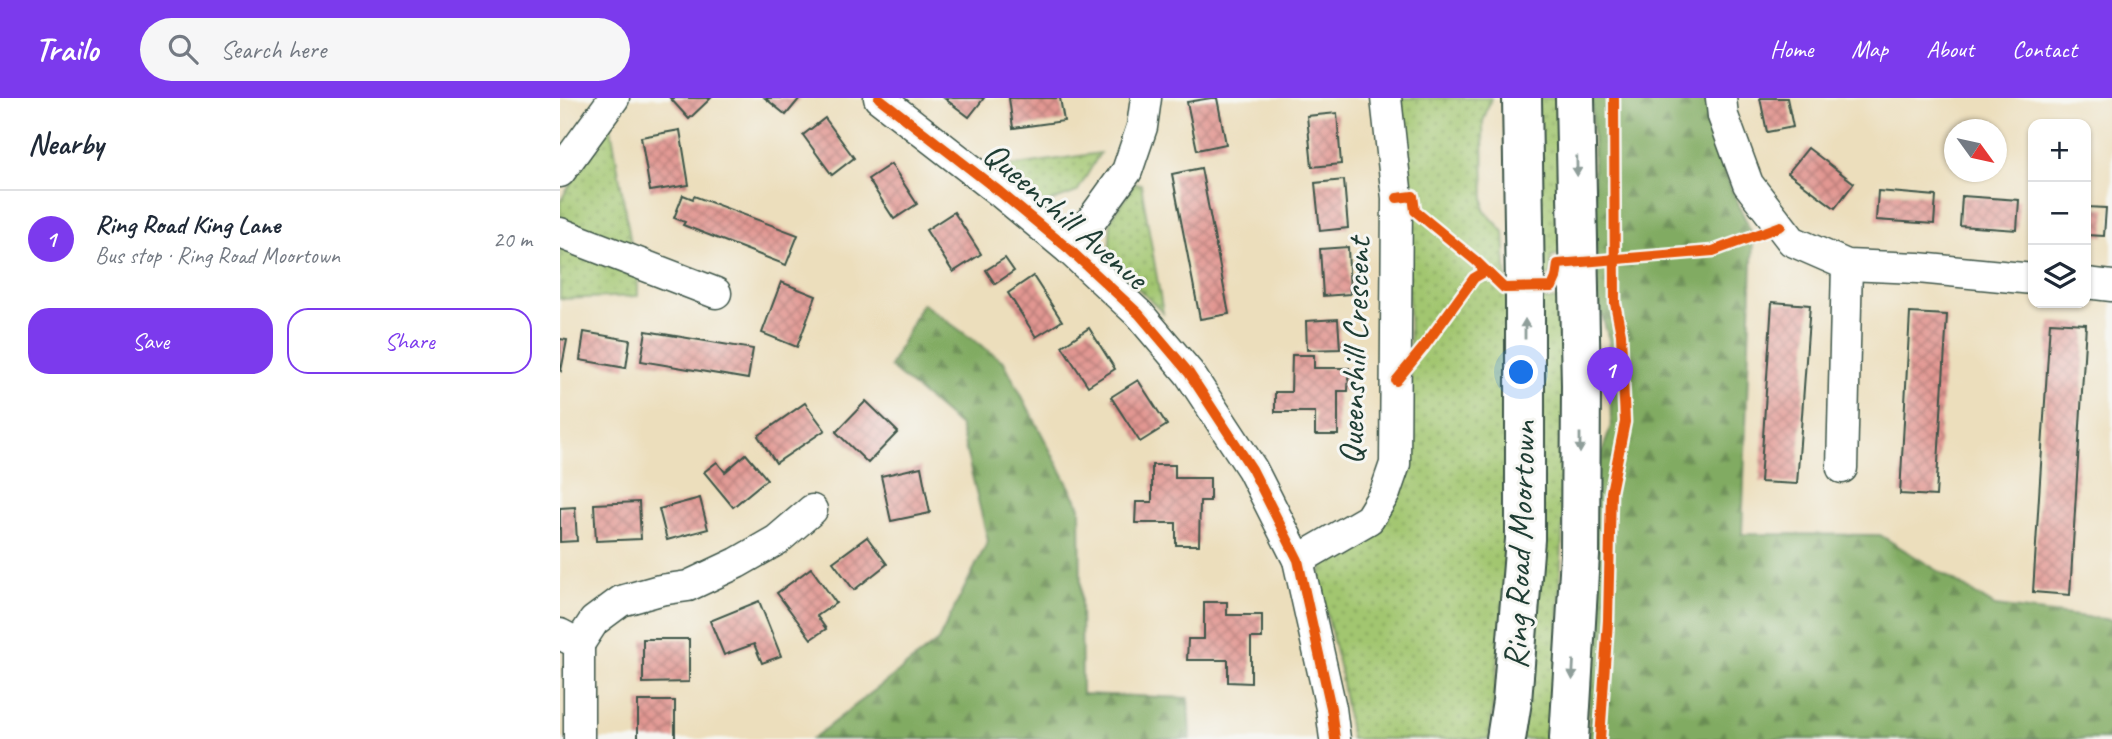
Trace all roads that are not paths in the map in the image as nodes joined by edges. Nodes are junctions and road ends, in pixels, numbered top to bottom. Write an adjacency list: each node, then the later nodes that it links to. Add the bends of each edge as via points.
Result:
1 (614, 98): 8 (street)
2 (879, 98): 10 (street, Queenshill Avenue)
3 (1146, 98): 10 (street, via 1142,127 1127,170)
4 (1386, 98): 18 (street, Queenshill Crescent, via 1397,198 1395,464 1385,494 1369,519)
5 (1522, 98): 22 (highway, Ring Road Moortown, one-way to 5, via 1525,539)
6 (1575, 98): 23 (highway, Ring Road Moortown, one-way to 23, via 1580,542)
7 (1721, 98): 11 (street, via 1748,184 1792,241)
8 (560, 172)
9 (560, 233): 15 (street)
10 (1070, 250): 18 (street, Queenshill Avenue, via 1139,314 1189,373 1252,469)
11 (1847, 265): 12 (street); 16 (street)
12 (2028, 279)
13 (2091, 284): 14 (street)
14 (2112, 286)
15 (716, 293)
16 (1842, 468)
17 (812, 510): 19 (street, via 777,540 737,563 688,586 621,601)
18 (1298, 560): 21 (street, Queenshill Avenue)
19 (569, 639): 20 (street)
20 (579, 739)
21 (1335, 739)
22 (1506, 739)
23 (1569, 739)

